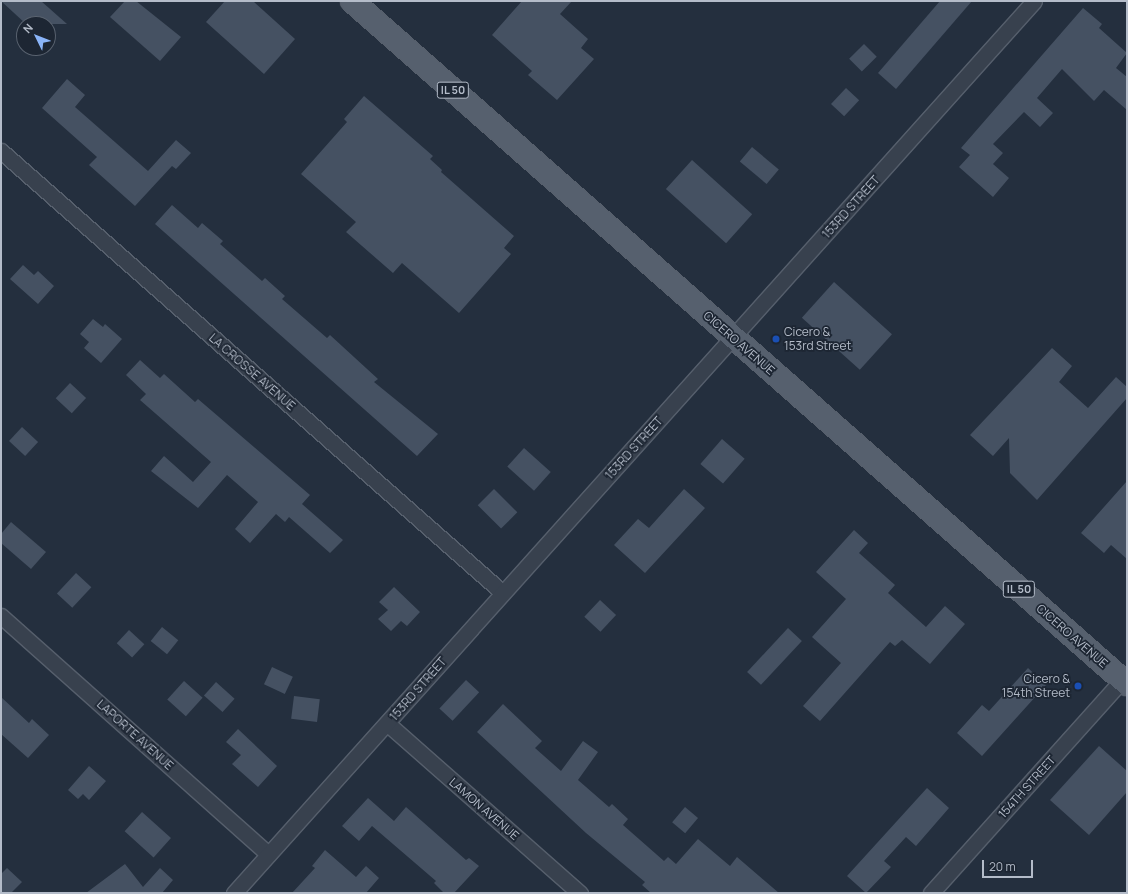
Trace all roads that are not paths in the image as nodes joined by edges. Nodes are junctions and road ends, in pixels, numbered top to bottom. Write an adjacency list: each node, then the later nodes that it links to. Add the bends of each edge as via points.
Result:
1 (352, 1): 4 (main road, CICERO AVENUE / IL 50)
2 (1034, 1): 4 (street, 153RD STREET)
3 (1, 151): 5 (street, LA CROSSE AVENUE)
4 (734, 338): 5 (street, 153RD STREET); 7 (main road, CICERO AVENUE / IL 50)
5 (502, 592): 8 (street, 153RD STREET)
6 (1, 616): 9 (street, LAPORTE AVENUE)
7 (1125, 682): 12 (street, 154TH STREET)
8 (388, 724): 9 (street, 153RD STREET); 11 (street, LAMON AVENUE)
9 (268, 854): 10 (street, 153RD STREET)
10 (234, 893)
11 (580, 893)
12 (931, 893)

